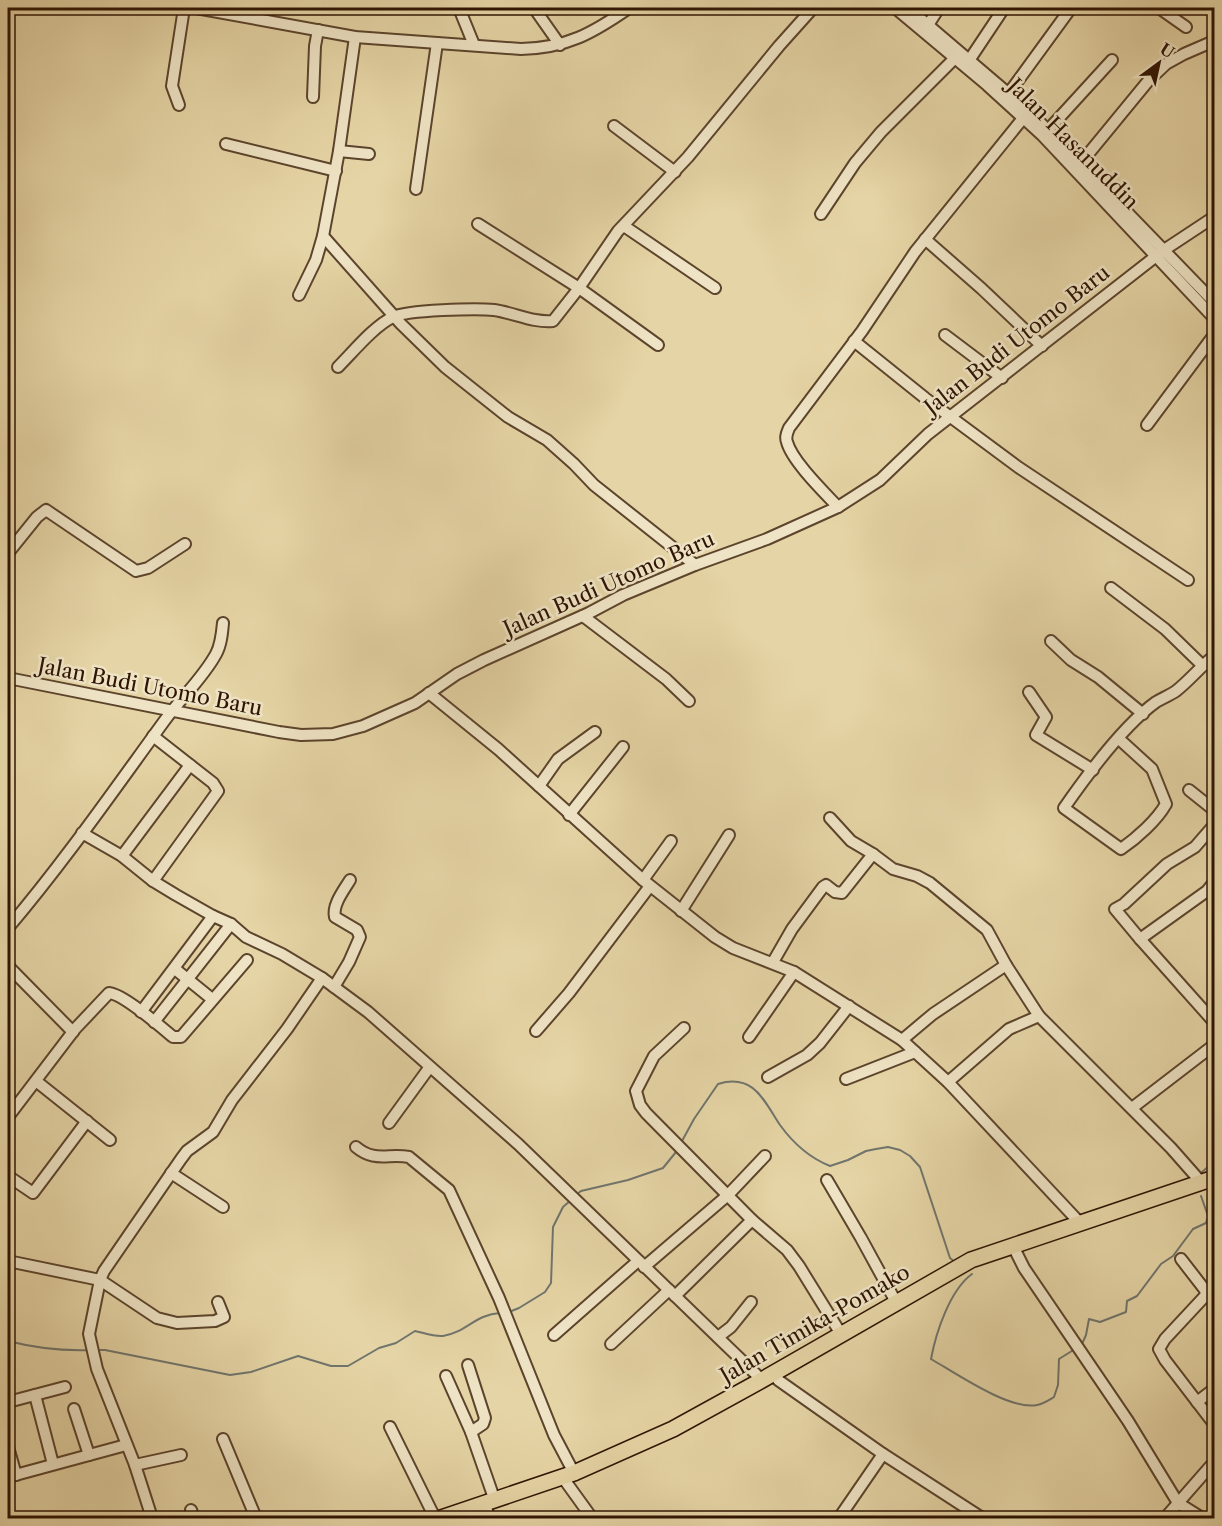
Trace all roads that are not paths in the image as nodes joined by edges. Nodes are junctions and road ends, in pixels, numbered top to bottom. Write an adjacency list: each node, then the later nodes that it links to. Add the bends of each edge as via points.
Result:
1 (184, 8): 26 (street, via 172,86)
2 (196, 8): 15 (street)
3 (459, 8): 19 (street)
4 (534, 8): 20 (street)
5 (629, 8): 20 (street, via 590,34)
6 (813, 8): 36 (street)
7 (895, 8): 21 (street, Jalan Hasanuddin)
8 (908, 8): 13 (street, Jalan Hasanuddin)
9 (939, 8): 13 (street)
10 (1004, 8): 22 (street)
11 (1071, 8): 24 (street)
12 (1159, 8): 14 (street)
13 (928, 25): 22 (street, Jalan Hasanuddin)
14 (1186, 27)
15 (318, 30): 16 (street); 25 (street)
16 (355, 37): 18 (street); 32 (street)
17 (1215, 41): 34 (street, via 1166,64)
18 (437, 43): 19 (street); 37 (street)
19 (474, 45): 20 (street, via 521,49)
20 (560, 45)
21 (955, 58): 27 (street, Jalan Hasanuddin); 38 (street, via 875,139)
22 (970, 59): 24 (street, Jalan Hasanuddin)
23 (1112, 60): 29 (street)
24 (1009, 93): 29 (street, Jalan Hasanuddin)
25 (313, 98)
26 (179, 105)
27 (1024, 117): 31 (street, Jalan Hasanuddin); 43 (street)
28 (614, 126): 36 (street)
29 (1048, 130): 31 (street, Jalan Hasanuddin)
30 (226, 144): 35 (street)
31 (1058, 145): 34 (street, Jalan Hasanuddin); 44 (street, Jalan Hasanuddin)
32 (339, 151): 33 (street); 35 (street)
33 (369, 154)
34 (1080, 164): 44 (street, Jalan Hasanuddin)
35 (336, 171): 42 (street)
36 (675, 172): 41 (street)
37 (416, 189)
38 (821, 214)
39 (1213, 221): 44 (street, Jalan Budi Utomo Baru)
40 (478, 224): 45 (street)
41 (624, 226): 45 (street); 46 (street)
42 (323, 236): 47 (street); 49 (street)
43 (925, 239): 53 (street); 55 (street)
44 (1159, 253): 48 (street, Jalan Hasanuddin); 50 (street, Jalan Hasanuddin); 55 (street, Jalan Budi Utomo Baru)
45 (579, 288): 49 (street, via 554,321 492,310); 54 (street)
46 (715, 288)
47 (299, 295)
48 (1215, 302)
49 (394, 316): 56 (street); 63 (street, via 414,339 481,397 547,440 594,485)
50 (1215, 318)
51 (945, 334): 57 (street)
52 (1215, 335): 59 (street)
53 (854, 341): 58 (street); 60 (street, via 786,435 792,453)
54 (658, 345)
55 (1042, 346): 57 (street, Jalan Budi Utomo Baru)
56 (338, 367)
57 (1002, 378): 58 (street, Jalan Budi Utomo Baru)
58 (951, 417): 60 (street, Jalan Budi Utomo Baru, via 880,480); 64 (street, via 1018,467)
59 (1147, 425)
60 (838, 507): 63 (street, Jalan Budi Utomo Baru)
61 (185, 544): 62 (street, via 148,568 135,571 46,510)
62 (8, 553)
63 (696, 565): 66 (street, Jalan Budi Utomo Baru)
64 (1188, 580)
65 (1111, 588): 70 (street, via 1165,629)
66 (583, 616): 73 (street, Jalan Budi Utomo Baru, via 484,660); 74 (street)
67 (223, 623): 75 (street, via 216,654)
68 (1051, 641): 76 (street)
69 (1215, 656): 70 (street)
70 (1202, 665): 76 (street, via 1177,690)
71 (8, 678): 75 (street, Jalan Budi Utomo Baru)
72 (1029, 692): 82 (street, via 1046,717 1036,735)
73 (429, 693): 75 (street, Jalan Budi Utomo Baru, via 363,726 333,734 279,732); 83 (street)
74 (689, 701)
75 (172, 710): 78 (street)
76 (1143, 714): 79 (street)
77 (595, 732): 83 (street, via 558,759)
78 (153, 736): 81 (street); 89 (street)
79 (1118, 738): 82 (street); 82 (street, via 1152,769 1166,804 1160,815 1121,849 1064,808)
80 (622, 747): 86 (street)
81 (190, 765): 93 (street); 95 (street, via 218,790)
82 (1093, 770)
83 (538, 786): 86 (street)
84 (1189, 790): 85 (street)
85 (1215, 810)
86 (569, 815): 97 (street)
87 (830, 818): 92 (street, via 851,841)
88 (1215, 825): 102 (street, via 1195,847 1167,864 1115,909)
89 (82, 832): 93 (street); 101 (street)
90 (729, 835): 98 (street)
91 (671, 841): 97 (street)
92 (873, 854): 104 (street, via 842,893 824,887); 105 (street, via 893,869 930,883 987,930)
93 (122, 856): 95 (street)
94 (350, 880): 111 (street, via 334,914 357,930 360,937)
95 (153, 881): 99 (street)
96 (1215, 882): 102 (street)
97 (646, 883): 98 (street); 119 (street, via 569,993)
98 (681, 911): 104 (street, via 724,943)
99 (213, 916): 100 (street); 107 (street)
100 (231, 924): 109 (street, via 246,937); 110 (street)
101 (8, 928)
102 (1140, 939): 117 (street)
103 (247, 960): 112 (street)
104 (773, 962): 108 (street)
105 (1006, 965): 115 (street); 122 (street)
106 (8, 966): 120 (street)
107 (175, 969): 110 (street); 114 (street)
108 (794, 972): 113 (street); 121 (street)
109 (322, 978): 111 (street); 137 (street, via 213,1131 187,1151)
110 (188, 979): 112 (street); 116 (street)
111 (334, 987): 125 (street, via 368,1012)
112 (212, 999): 116 (street, via 181,1037 173,1037)
113 (849, 1006): 122 (street); 126 (street, via 807,1055)
114 (141, 1012): 116 (street); 120 (street, via 109,993)
115 (1040, 1016): 129 (street, via 1009,1029); 130 (street)
116 (154, 1022)
117 (1215, 1022)
118 (684, 1028): 141 (street, via 654,1056 636,1091 646,1113)
119 (536, 1031)
120 (73, 1032): 128 (street)
121 (749, 1037)
122 (902, 1040): 124 (street)
123 (1215, 1045): 130 (street)
124 (915, 1052): 127 (street); 129 (street)
125 (429, 1068): 133 (street); 149 (street, via 504,1131)
126 (768, 1077)
127 (846, 1079)
128 (36, 1080): 131 (street); 132 (street)
129 (948, 1082): 145 (street)
130 (1132, 1108): 140 (street)
131 (8, 1117)
132 (87, 1121): 134 (street); 138 (street, via 33,1193)
133 (389, 1123)
134 (110, 1140)
135 (356, 1147): 182 (street, via 374,1156 408,1157 448,1190 499,1298)
136 (765, 1156): 141 (street)
137 (171, 1173): 143 (street); 150 (street)
138 (8, 1176)
139 (827, 1180): 154 (street)
140 (1210, 1182): 142 (highway, Jalan Timika-Pomako)
141 (728, 1195): 144 (street); 149 (street)
142 (1168, 1197): 145 (highway, Jalan Timika-Pomako); 146 (highway, Jalan Timika-Pomako)
143 (223, 1207)
144 (752, 1220): 151 (street); 155 (street, via 794,1258)
145 (1080, 1223): 154 (highway, Jalan Timika-Pomako, via 971,1260)
146 (1016, 1252): 162 (highway, Jalan Timika-Pomako, via 949,1281); 183 (street)
147 (1181, 1259): 167 (street, via 1206,1290 1206,1296 1159,1349)
148 (8, 1261): 150 (street)
149 (641, 1264): 151 (street); 156 (street)
150 (100, 1280): 152 (street, via 157,1317 177,1323 224,1317); 173 (street, via 89,1339)
151 (672, 1293): 157 (street); 158 (street)
152 (218, 1302)
153 (751, 1302): 157 (street, via 731,1328)
154 (896, 1302): 155 (highway, Jalan Timika-Pomako)
155 (841, 1334): 161 (highway, Jalan Timika-Pomako)
156 (554, 1335)
157 (718, 1337): 161 (street)
158 (610, 1344)
159 (468, 1365): 171 (street, via 485,1418)
160 (446, 1376): 171 (street)
161 (762, 1380): 182 (highway, Jalan Timika-Pomako, via 673,1429)
162 (778, 1380): 175 (street); 182 (highway, Jalan Timika-Pomako, via 675,1436)
163 (65, 1387): 165 (street)
164 (1215, 1389): 167 (street)
165 (35, 1395): 166 (street); 179 (street)
166 (8, 1402)
167 (1197, 1402): 169 (street)
168 (74, 1409): 176 (street)
169 (1215, 1424)
170 (390, 1427): 188 (street)
171 (471, 1432): 184 (street)
172 (223, 1439): 187 (street)
173 (126, 1445): 176 (street); 180 (street)
174 (8, 1447): 181 (street)
175 (883, 1454): 185 (street); 192 (street)
176 (89, 1455): 179 (street)
177 (181, 1455): 180 (street)
178 (1215, 1462): 183 (street)
179 (53, 1464): 181 (street)
180 (135, 1465): 186 (street)
181 (12, 1476)
182 (570, 1477): 184 (highway, Jalan Timika-Pomako); 191 (street)
183 (1178, 1503): 194 (street); 195 (street)
184 (491, 1510): 189 (highway, Jalan Timika-Pomako); 190 (highway, Jalan Timika-Pomako)
185 (965, 1514): 193 (street)
186 (152, 1518)
187 (256, 1518)
188 (435, 1518)
189 (441, 1518)
190 (465, 1518)
191 (592, 1518)
192 (839, 1518)
193 (982, 1518)
194 (1165, 1518)
195 (1202, 1518)

